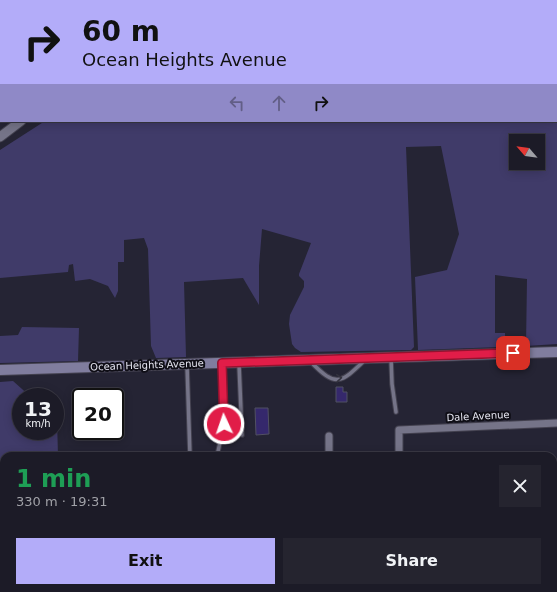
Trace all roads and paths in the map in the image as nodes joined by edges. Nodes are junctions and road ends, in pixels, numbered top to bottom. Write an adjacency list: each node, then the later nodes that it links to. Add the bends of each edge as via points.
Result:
1 (20, 122): 2 (street)
2 (0, 137)
3 (557, 352): 4 (main road, Ocean Heights Avenue)
4 (391, 357): 5 (main road, Ocean Heights Avenue); 11 (lane)
5 (368, 358): 6 (main road, Ocean Heights Avenue); 6 (lane, one-way to 5, via 324,375 336,380 346,377)
6 (309, 360): 7 (main road, Ocean Heights Avenue)
7 (239, 362): 8 (main road, Ocean Heights Avenue); 13 (lane)
8 (222, 363): 9 (main road, Ocean Heights Avenue); 16 (lane, via 224,424)
9 (187, 364): 10 (main road, Ocean Heights Avenue); 15 (lane)
10 (0, 370)
11 (396, 412)
12 (557, 423): 18 (street, Dale Avenue, via 399,430)
13 (242, 435)
14 (329, 436): 17 (street)
15 (190, 452)
16 (218, 452)
17 (329, 452)
18 (399, 452)

